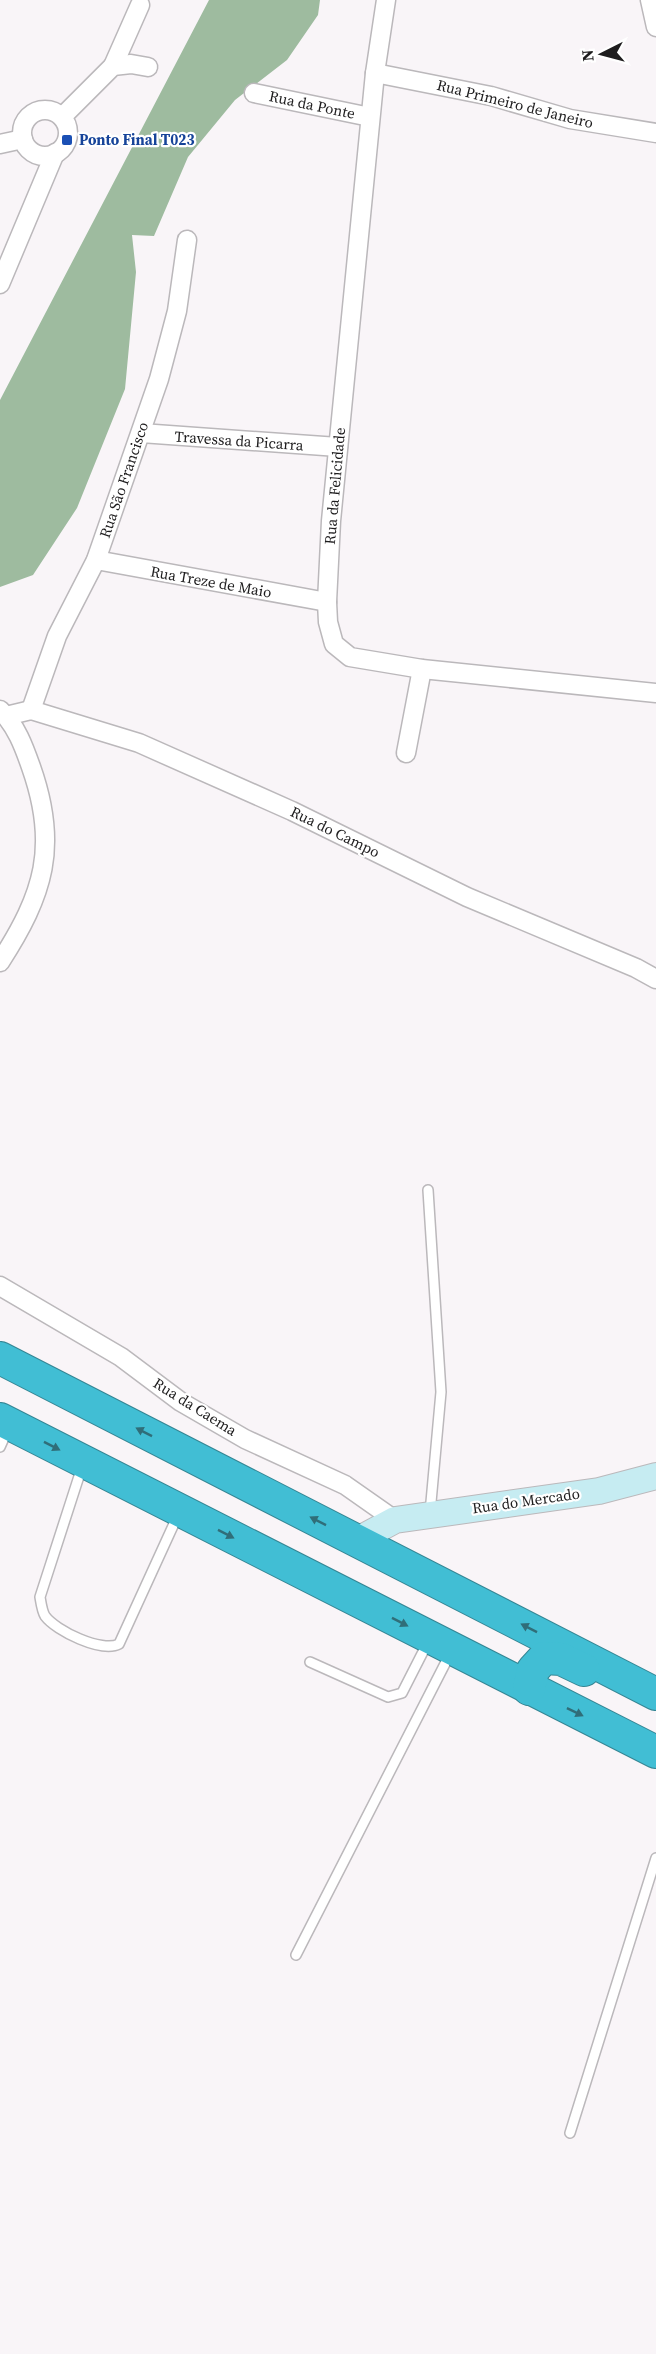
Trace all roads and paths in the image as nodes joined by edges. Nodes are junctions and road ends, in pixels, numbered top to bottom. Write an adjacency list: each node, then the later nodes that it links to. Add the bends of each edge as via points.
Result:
1 (386, 0): 7 (street, Rua da Felicidade)
2 (650, 0): 4 (street)
3 (140, 5): 5 (street)
4 (656, 27)
5 (113, 66): 6 (street); 9 (street)
6 (148, 67)
7 (375, 73): 10 (street, Rua da Felicidade); 11 (street, Rua Primeiro de Janeiro, via 491,96 570,119)
8 (254, 93): 10 (street, Rua da Ponte)
9 (62, 117): 13 (street, via 52,111 34,113 23,127); 14 (street, via 68,134)
10 (370, 117): 19 (street, Rua da Felicidade)
11 (656, 133)
12 (0, 144): 13 (street)
13 (27, 144): 14 (street, via 42,155); 15 (street, via 40,175)
14 (56, 153): 15 (street)
15 (38, 195): 17 (street)
16 (187, 240): 18 (street, Rua São Francisco, via 169,347)
17 (0, 284)
18 (141, 433): 19 (street, Travessa da Picarra); 20 (street, Rua São Francisco)
19 (338, 447): 21 (street, Rua da Felicidade)
20 (96, 560): 21 (street, Rua Treze de Maio); 24 (street, Rua São Francisco, via 57,636)
21 (327, 602): 22 (street, Rua da Felicidade, via 331,634 340,651 350,657)
22 (422, 669): 23 (street, Rua da Felicidade); 26 (street)
23 (656, 693)
24 (31, 711): 25 (street, Rua do Campo); 28 (street, Rua do Campo, via 139,743 292,811 466,897)
25 (3, 713): 27 (street, via 17,733 40,793 45,855 41,883 31,910)
26 (406, 753)
27 (0, 962)
28 (656, 980)
29 (428, 1190): 36 (lane, via 441,1392)
30 (0, 1286): 37 (street, Rua da Caema, via 121,1357 181,1402 245,1438 345,1485)
31 (0, 1358): 38 (highway, one-way to 31)
32 (3, 1430): 33 (highway, one-way to 33)
33 (84, 1462): 35 (highway); 35 (lane, via 40,1597 44,1614 60,1631 106,1647 119,1644)
34 (656, 1476): 36 (street, Rua do Mercado, via 599,1491)
35 (180, 1510): 40 (highway, one-way to 40)
36 (430, 1515): 37 (street, Rua do Mercado)
37 (394, 1520): 38 (street, Rua do Mercado); 39 (street, via 393,1544)
38 (356, 1541): 39 (highway)
39 (408, 1567): 43 (highway, one-way to 39)
40 (442, 1643): 41 (lane, via 396,1696 388,1697); 42 (highway); 47 (lane)
41 (310, 1662)
42 (529, 1689): 44 (highway, via 537,1664 552,1658 569,1662); 45 (highway, one-way to 45)
43 (656, 1694)
44 (656, 1708)
45 (656, 1752)
46 (656, 1858): 48 (lane)
47 (296, 1955)
48 (570, 2133)

